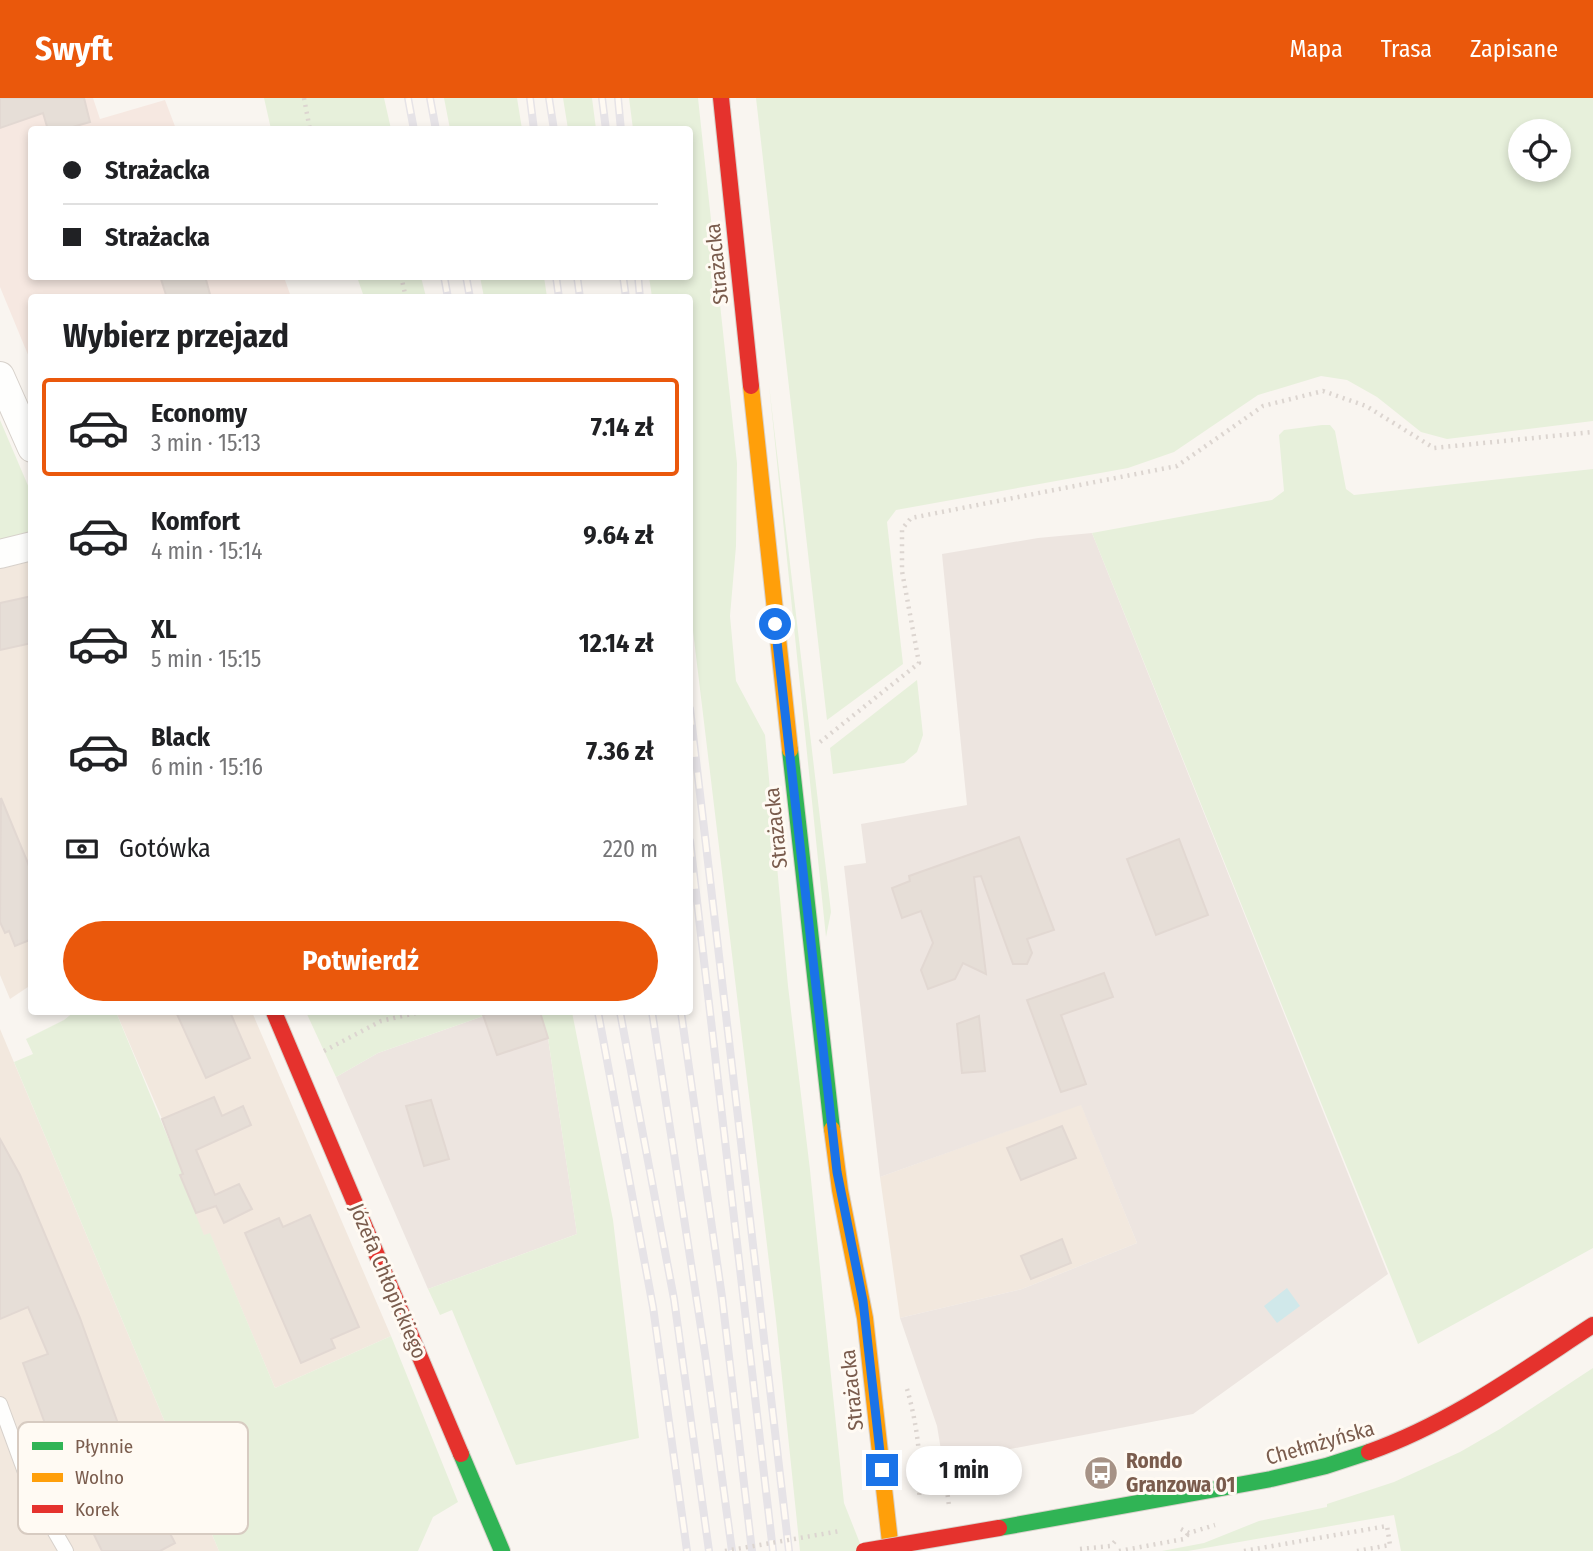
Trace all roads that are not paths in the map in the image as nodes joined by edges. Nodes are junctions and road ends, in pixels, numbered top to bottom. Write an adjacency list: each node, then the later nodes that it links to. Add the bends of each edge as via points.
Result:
1 (721, 98): 14 (main road, Strażacka, via 822,1052 840,1190 864,1310)
2 (0, 376): 3 (street)
3 (28, 439)
4 (28, 547): 5 (street)
5 (0, 554)
6 (275, 1015): 12 (main road, Józefa Chłopickiego)
7 (1593, 1325): 13 (main road, Chełmżyńska, bridge, via 1444,1419 1360,1456 1268,1480)
8 (0, 1404): 9 (lane)
9 (18, 1453)
10 (56, 1534): 11 (lane)
11 (66, 1551)
12 (502, 1551)
13 (864, 1551)
14 (891, 1551)

